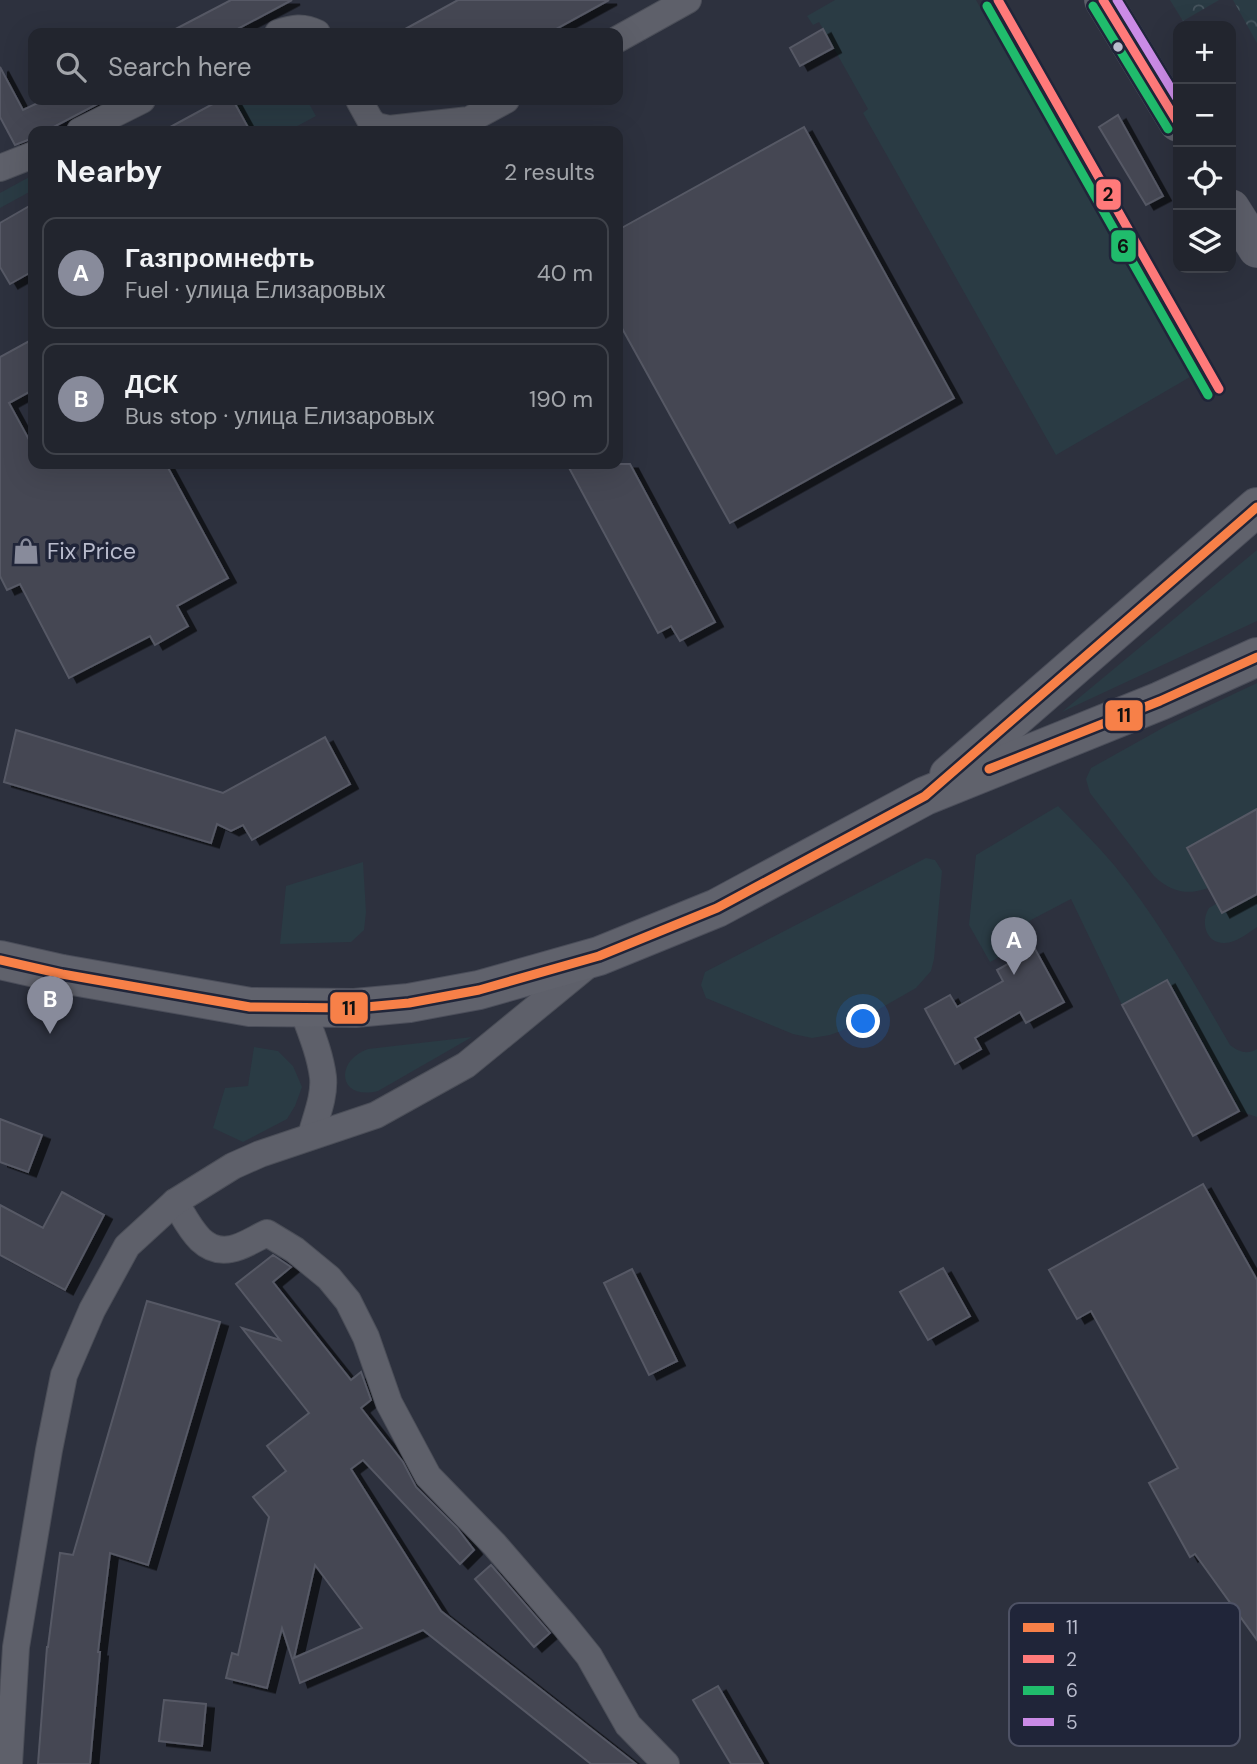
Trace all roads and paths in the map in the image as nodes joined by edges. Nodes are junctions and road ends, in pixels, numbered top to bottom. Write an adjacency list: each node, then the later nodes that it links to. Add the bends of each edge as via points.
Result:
1 (688, 0): 3 (street)
2 (1103, 0): 7 (main road)
3 (623, 36)
4 (132, 105): 8 (street)
5 (362, 105): 9 (street)
6 (497, 105): 10 (street, via 469,120)
7 (1173, 115)
8 (90, 126)
9 (376, 126)
10 (416, 126)
11 (28, 157): 12 (street)
12 (0, 168)
13 (1232, 210): 14 (main road)
14 (1257, 249)
15 (1257, 508): 17 (main road)
16 (1257, 657): 17 (main road)
17 (925, 796): 18 (main road, via 717,908)
18 (599, 956): 20 (main road, via 479,990 409,1003); 21 (street, via 466,1065 376,1115)
19 (0, 960): 20 (main road, via 171,995 250,1007)
20 (302, 1008): 21 (street, via 323,1079)
21 (311, 1136): 22 (street, via 233,1166)
22 (175, 1202): 23 (street, via 127,1246 64,1375 16,1647); 24 (street, via 201,1242 215,1249 231,1249 267,1233 329,1279 348,1301 366,1337 388,1403 428,1476 564,1625 589,1656 628,1725)
23 (9, 1764)
24 (666, 1764)

